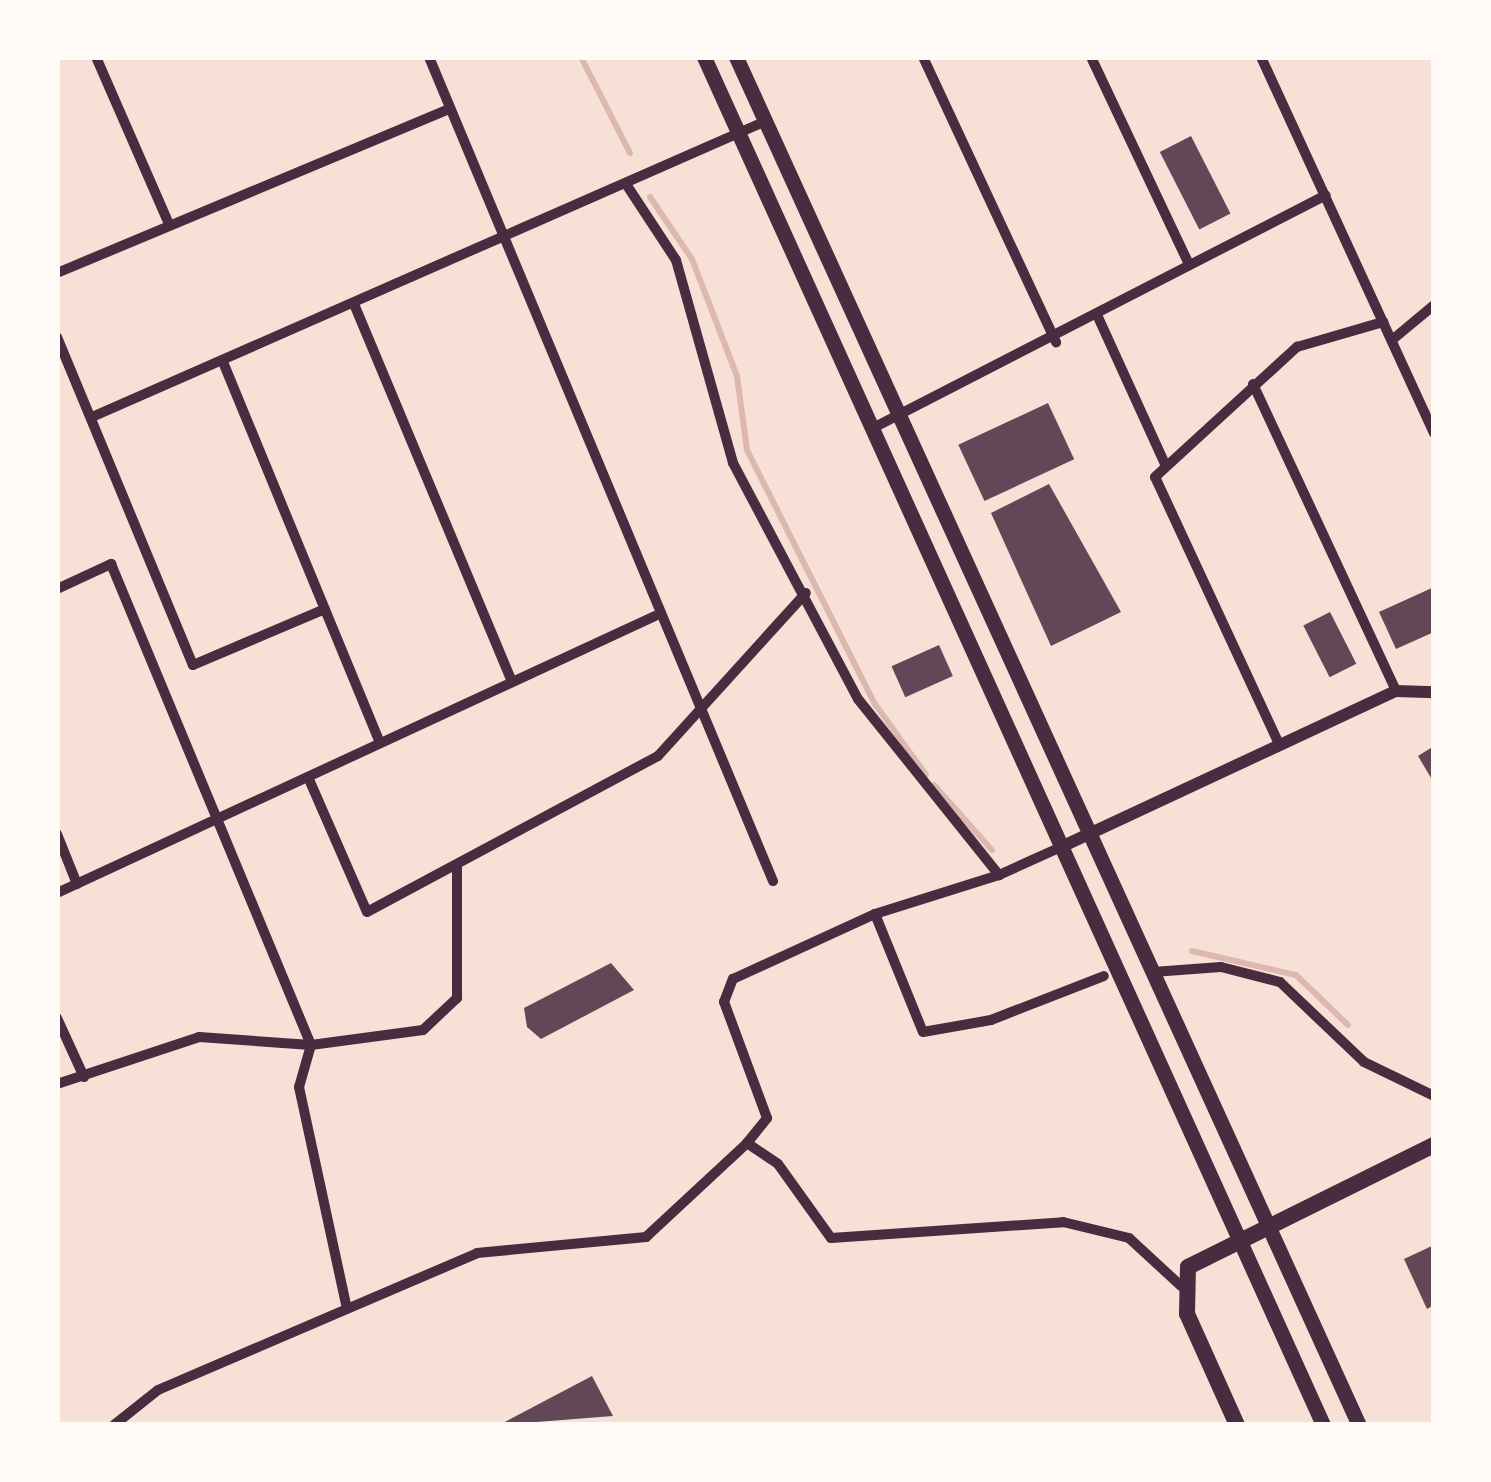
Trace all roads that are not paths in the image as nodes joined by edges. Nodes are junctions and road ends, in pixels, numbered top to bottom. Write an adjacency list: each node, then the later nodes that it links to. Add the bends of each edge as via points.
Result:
1 (96, 57): 13 (street)
2 (428, 57): 8 (street)
3 (704, 57): 10 (main road)
4 (736, 57): 9 (main road)
5 (923, 57): 23 (street)
6 (1091, 57): 15 (street)
7 (1261, 57): 12 (street)
8 (450, 110): 13 (street); 14 (street)
9 (766, 121): 10 (street); 26 (main road)
10 (738, 133): 11 (street); 28 (main road)
11 (626, 184): 14 (street); 32 (street, via 676,260 734,463)
12 (1326, 195): 15 (street); 20 (street)
13 (169, 224): 16 (street)
14 (505, 238): 17 (street); 34 (street)
15 (1188, 262): 19 (street)
16 (57, 273)
17 (354, 304): 24 (street); 35 (street)
18 (1434, 304): 22 (street)
19 (1098, 317): 23 (street); 30 (street)
20 (1383, 322): 22 (street); 25 (street, via 1298,347)
21 (57, 337): 27 (street)
22 (1392, 340): 29 (street)
23 (1056, 342): 26 (street)
24 (223, 362): 27 (street); 33 (street)
25 (1253, 385): 30 (street); 36 (street)
26 (899, 415): 28 (street); 44 (main road)
27 (92, 418): 33 (street, via 193,665)
28 (873, 428): 45 (main road)
29 (1434, 433)
30 (1166, 466): 40 (street, via 1155,477)
31 (57, 590): 42 (street, via 111,564)
32 (806, 593): 38 (street); 47 (street, via 859,699)
33 (325, 609): 39 (street)
34 (655, 616): 35 (street); 38 (street)
35 (512, 681): 39 (street)
36 (1396, 691): 37 (street); 40 (street)
37 (1434, 692)
38 (702, 706): 46 (street, via 658,756); 48 (street)
39 (380, 743): 41 (street)
40 (1279, 743): 44 (street)
41 (308, 777): 42 (street); 46 (street, via 367,912)
42 (214, 822): 49 (street); 55 (street)
43 (57, 834): 49 (street)
44 (1087, 834): 45 (street); 52 (main road)
45 (1061, 847): 47 (street); 62 (main road)
46 (457, 866): 55 (street, via 457,998 423,1030)
47 (999, 875): 51 (street)
48 (773, 881)
49 (77, 884): 50 (street)
50 (57, 893)
51 (875, 914): 53 (street, via 923,1032 991,1020); 59 (street, via 733,979 724,1002 767,1118)
52 (1153, 972): 58 (street, via 1222,967 1280,982 1364,1062); 61 (main road)
53 (1104, 976)
54 (57, 1018): 56 (street)
55 (311, 1045): 56 (street, via 199,1037); 64 (street, via 299,1087)
56 (84, 1077): 57 (street)
57 (57, 1084)
58 (1434, 1096)
59 (747, 1143): 63 (street, via 778,1164 831,1238 1064,1222 1129,1238); 64 (street, via 646,1237 477,1253)
60 (1434, 1144): 61 (highway)
61 (1266, 1223): 62 (highway); 68 (main road)
62 (1237, 1237): 63 (highway, via 1198,1257); 67 (main road)
63 (1181, 1286): 66 (highway)
64 (346, 1304): 65 (street, via 158,1390)
65 (114, 1425)
66 (1237, 1425)
67 (1323, 1425)
68 (1359, 1425)

